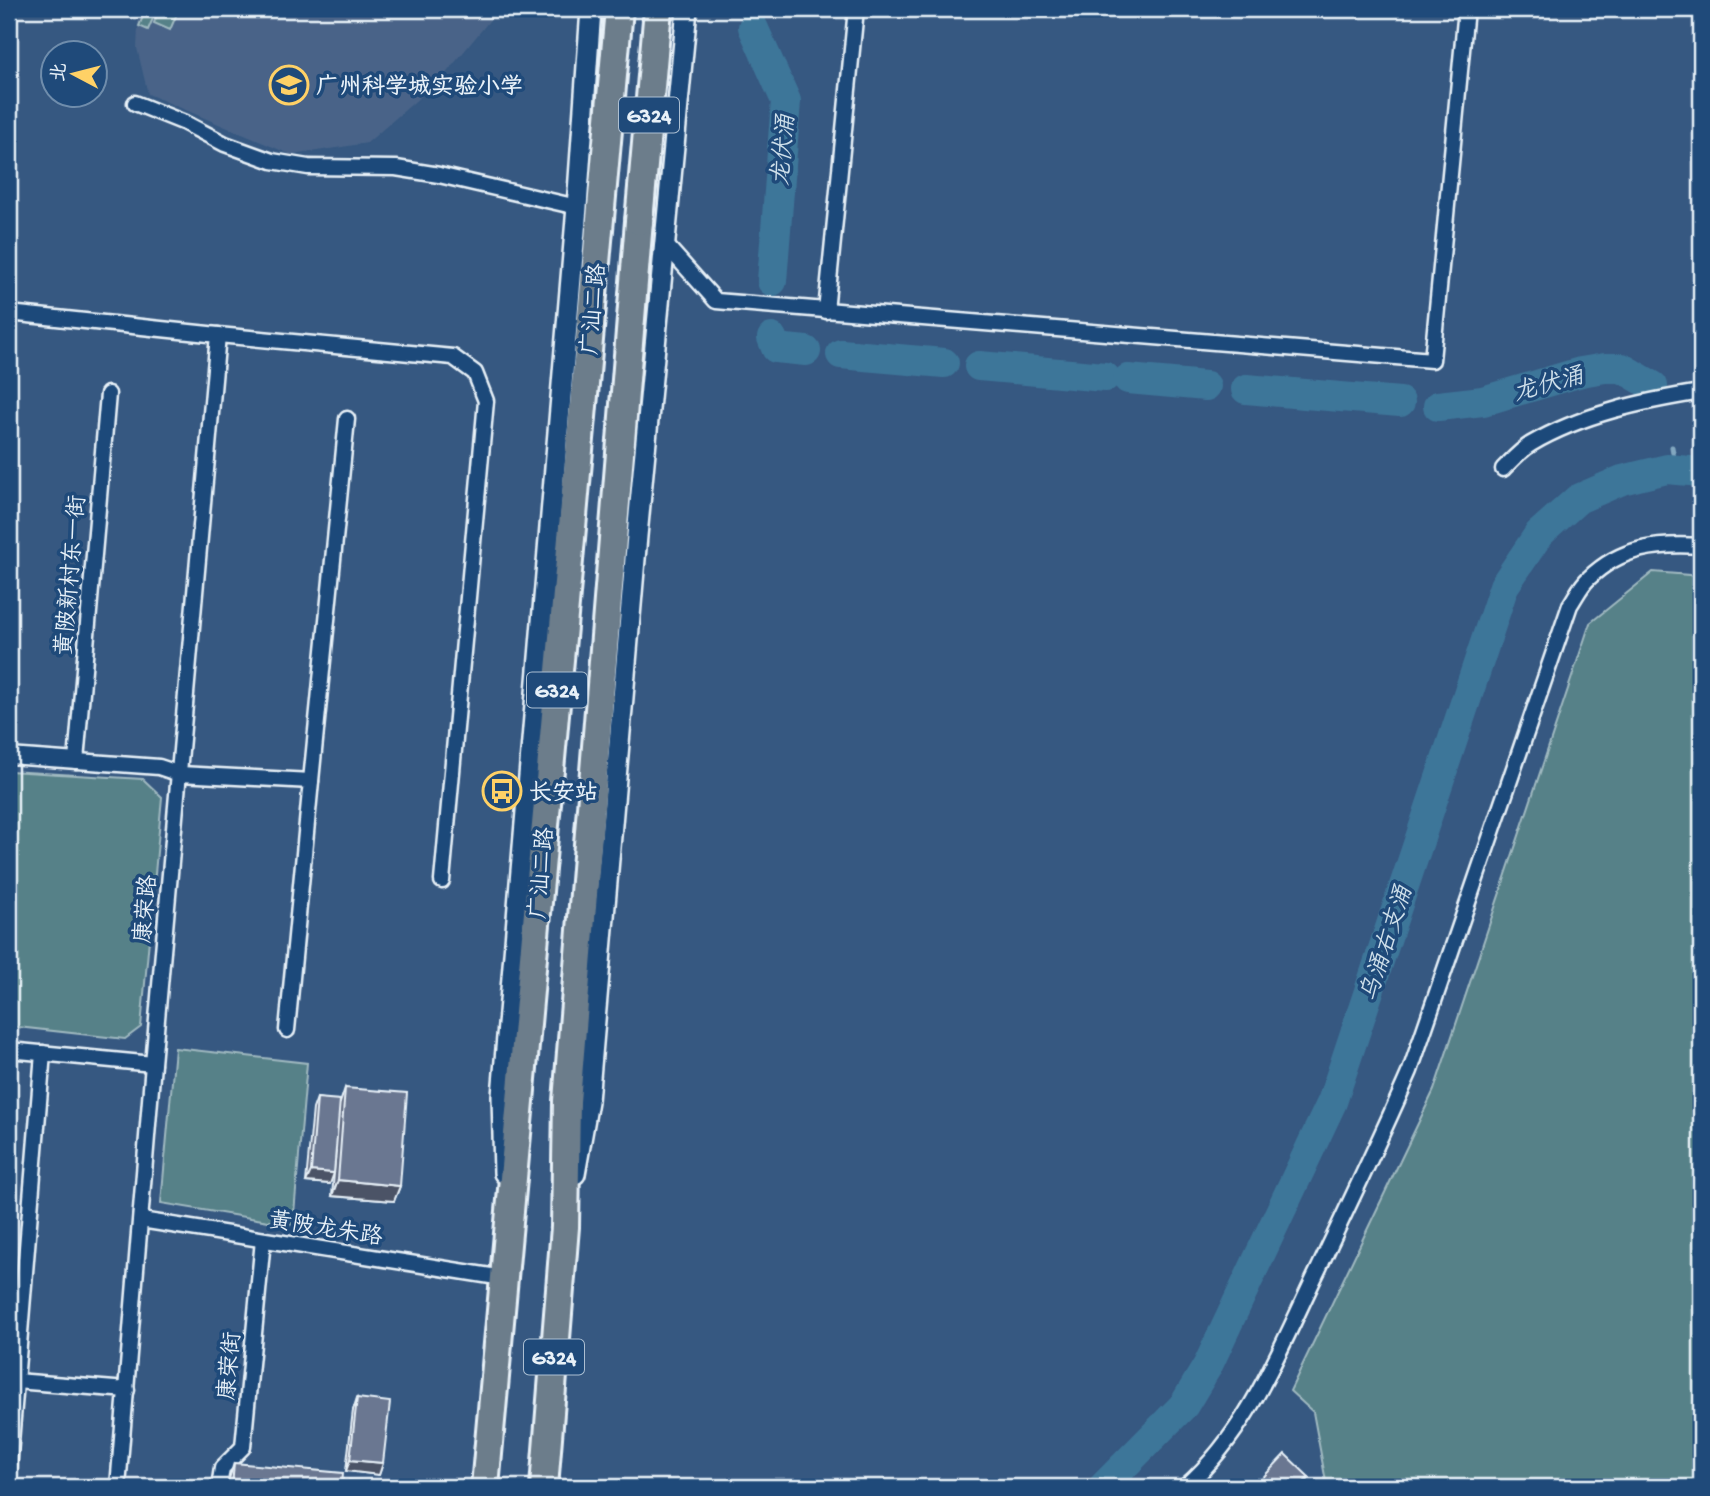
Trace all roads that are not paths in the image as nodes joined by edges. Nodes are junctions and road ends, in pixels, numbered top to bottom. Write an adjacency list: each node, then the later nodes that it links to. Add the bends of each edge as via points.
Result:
1 (591, 9): 8 (street)
2 (619, 9): 30 (highway, 广汕二路 / G324)
3 (658, 9): 28 (highway, 广汕二路 / G324, bridge, via 567,1101)
4 (687, 9): 9 (street)
5 (856, 9): 10 (street)
6 (1466, 9): 10 (street, via 1432,360)
7 (135, 103): 8 (street, via 272,161 308,167 407,170)
8 (577, 207): 30 (street, via 502,1096)
9 (665, 244): 10 (street, via 716,301); 28 (street, via 588,1101)
10 (825, 311)
11 (9, 313): 12 (street)
12 (218, 335): 20 (street, 康荣路); 22 (street, via 453,356 475,373 486,401)
13 (1701, 392): 16 (street, via 1569,425 1529,445)
14 (107, 394): 19 (street, 黄陂新村东一街)
15 (347, 419): 21 (street)
16 (1503, 468)
17 (1701, 546): 39 (street, via 1641,547 1614,559 1587,579 1570,605 1390,1118 1258,1395 1209,1464)
18 (9, 756): 19 (street)
19 (76, 761): 20 (street, via 159,767)
20 (180, 774): 21 (street); 26 (street, 康荣路)
21 (311, 781): 23 (street)
22 (442, 881)
23 (287, 1030)
24 (9, 1050): 25 (street)
25 (43, 1053): 26 (street); 31 (street)
26 (153, 1064): 27 (street, 康荣路)
27 (141, 1220): 29 (street, 黄陂龙朱路); 33 (street, 康荣路)
28 (565, 1227): 38 (highway, 广汕二路 / G324)
29 (263, 1240): 30 (street, 黄陂龙朱路); 36 (street, 康荣街, via 243,1447 222,1468)
30 (503, 1279): 37 (highway, 广汕二路 / G324)
31 (15, 1305): 32 (street)
32 (16, 1381): 33 (street); 34 (street)
33 (127, 1390): 35 (street, 康荣路)
34 (9, 1467)
35 (118, 1487)
36 (219, 1487)
37 (485, 1487)
38 (544, 1487)
39 (1185, 1487)

